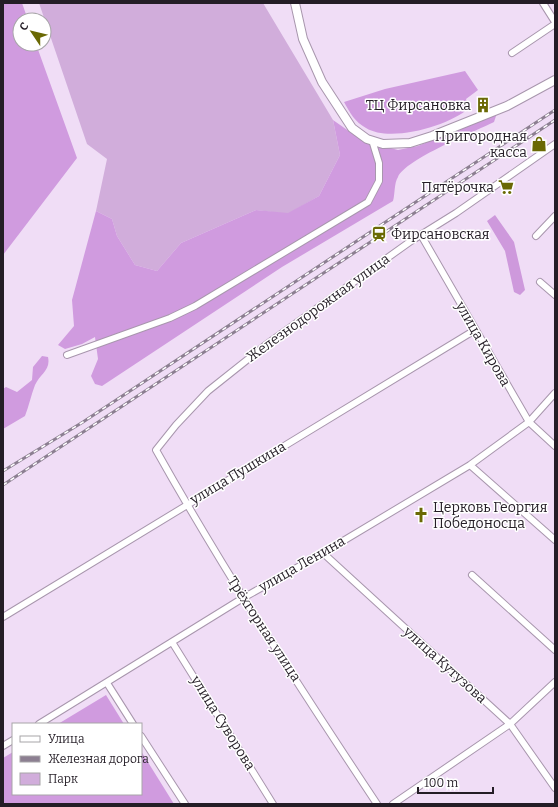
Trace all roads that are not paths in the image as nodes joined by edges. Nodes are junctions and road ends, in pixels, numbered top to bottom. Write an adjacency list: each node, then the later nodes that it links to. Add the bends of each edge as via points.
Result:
1 (295, 3): 6 (street, via 303,39 322,82 352,128)
2 (543, 3): 3 (street)
3 (555, 23): 4 (street)
4 (512, 53)
5 (555, 80): 6 (street, via 507,106 410,143 382,144)
6 (372, 140): 14 (street, via 379,163 379,181 368,202 195,306 170,318)
7 (555, 144): 9 (street, Железнодорожная улица)
8 (555, 216): 10 (street)
9 (421, 235): 13 (street, улица Кирова); 18 (street, Железнодорожная улица, via 320,305 208,391)
10 (536, 236)
11 (540, 282): 12 (street)
12 (555, 295)
13 (474, 330): 16 (street, улица Кирова); 20 (street, улица Пушкина)
14 (67, 355)
15 (555, 393): 16 (street, улица Ленина)
16 (529, 422): 17 (street, улица Кирова); 19 (street, улица Ленина)
17 (555, 446)
18 (156, 450): 20 (street, Трёхгорная улица)
19 (470, 465): 21 (street); 22 (street, улица Ленина)
20 (186, 504): 24 (street, Трёхгорная улица); 25 (street, улица Пушкина)
21 (555, 540)
22 (323, 553): 24 (street, улица Ленина); 32 (street, улица Кутузова)
23 (472, 575): 27 (street)
24 (243, 598): 26 (street, улица Ленина); 39 (street, Трёхгорная улица)
25 (3, 617)
26 (172, 642): 29 (street, улица Ленина); 38 (street, улица Суворова)
27 (555, 650)
28 (555, 682): 32 (street)
29 (107, 683): 30 (street, улица Ленина); 31 (street)
30 (41, 723)
31 (132, 723)
32 (510, 724): 36 (street, улица Кутузова); 40 (street)
33 (142, 738): 37 (street)
34 (12, 741): 35 (street)
35 (3, 746)
36 (555, 788)
37 (185, 804)
38 (273, 804)
39 (377, 804)
40 (393, 804)

